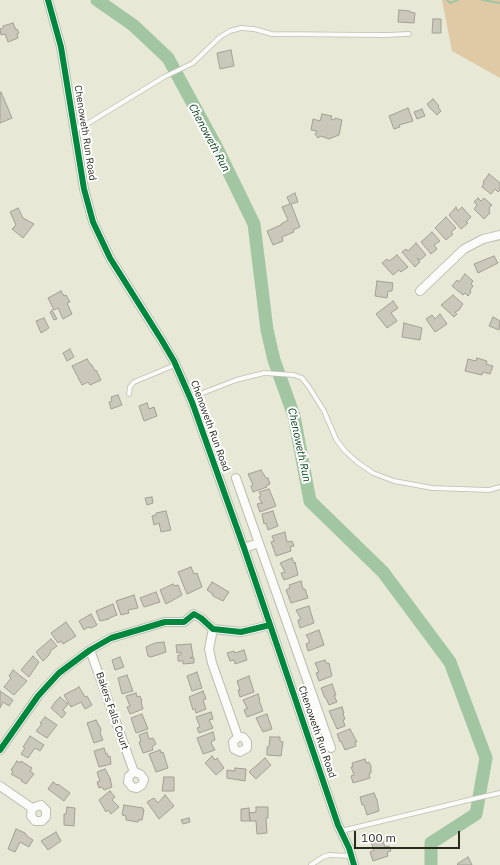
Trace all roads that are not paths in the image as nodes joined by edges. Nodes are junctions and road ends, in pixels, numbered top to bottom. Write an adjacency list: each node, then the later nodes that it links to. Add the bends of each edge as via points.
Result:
1 (48, 0): 3 (street, Chenoweth Run Road, via 61,48)
2 (409, 34): 3 (lane, via 272,34 241,28 230,31 192,63)
3 (75, 129): 6 (street, Chenoweth Run Road, via 84,189 93,222 110,258)
4 (500, 234): 5 (street, via 464,249)
5 (420, 291)
6 (175, 365): 7 (lane, via 134,382); 8 (street, Chenoweth Run Road)
7 (129, 394)
8 (190, 398): 10 (lane, via 236,380 264,373 294,375 302,378 324,411 336,439 344,450 373,472 394,481 432,488 489,490); 12 (street, Chenoweth Run Road)
9 (236, 478): 11 (street)
10 (500, 487)
11 (259, 543): 12 (street); 17 (street)
12 (244, 548): 13 (street, Chenoweth Run Road)
13 (270, 625): 14 (street, via 241,632); 23 (street, Chenoweth Run Road)
14 (213, 629): 15 (street, via 194,614 184,622 165,622 134,630 111,638); 16 (street, via 209,649 212,663)
15 (90, 650): 18 (street, via 49,683); 19 (street, Bakers Falls Court)
16 (238, 737)
17 (331, 748)
18 (0, 750)
19 (134, 772)
20 (0, 786): 22 (street)
21 (500, 793): 23 (lane)
22 (32, 808)
23 (341, 831): 24 (street, Chenoweth Run Road)
24 (351, 856): 25 (lane, via 329,855); 26 (street, Chenoweth Run Road)
25 (311, 865)
26 (354, 865)

